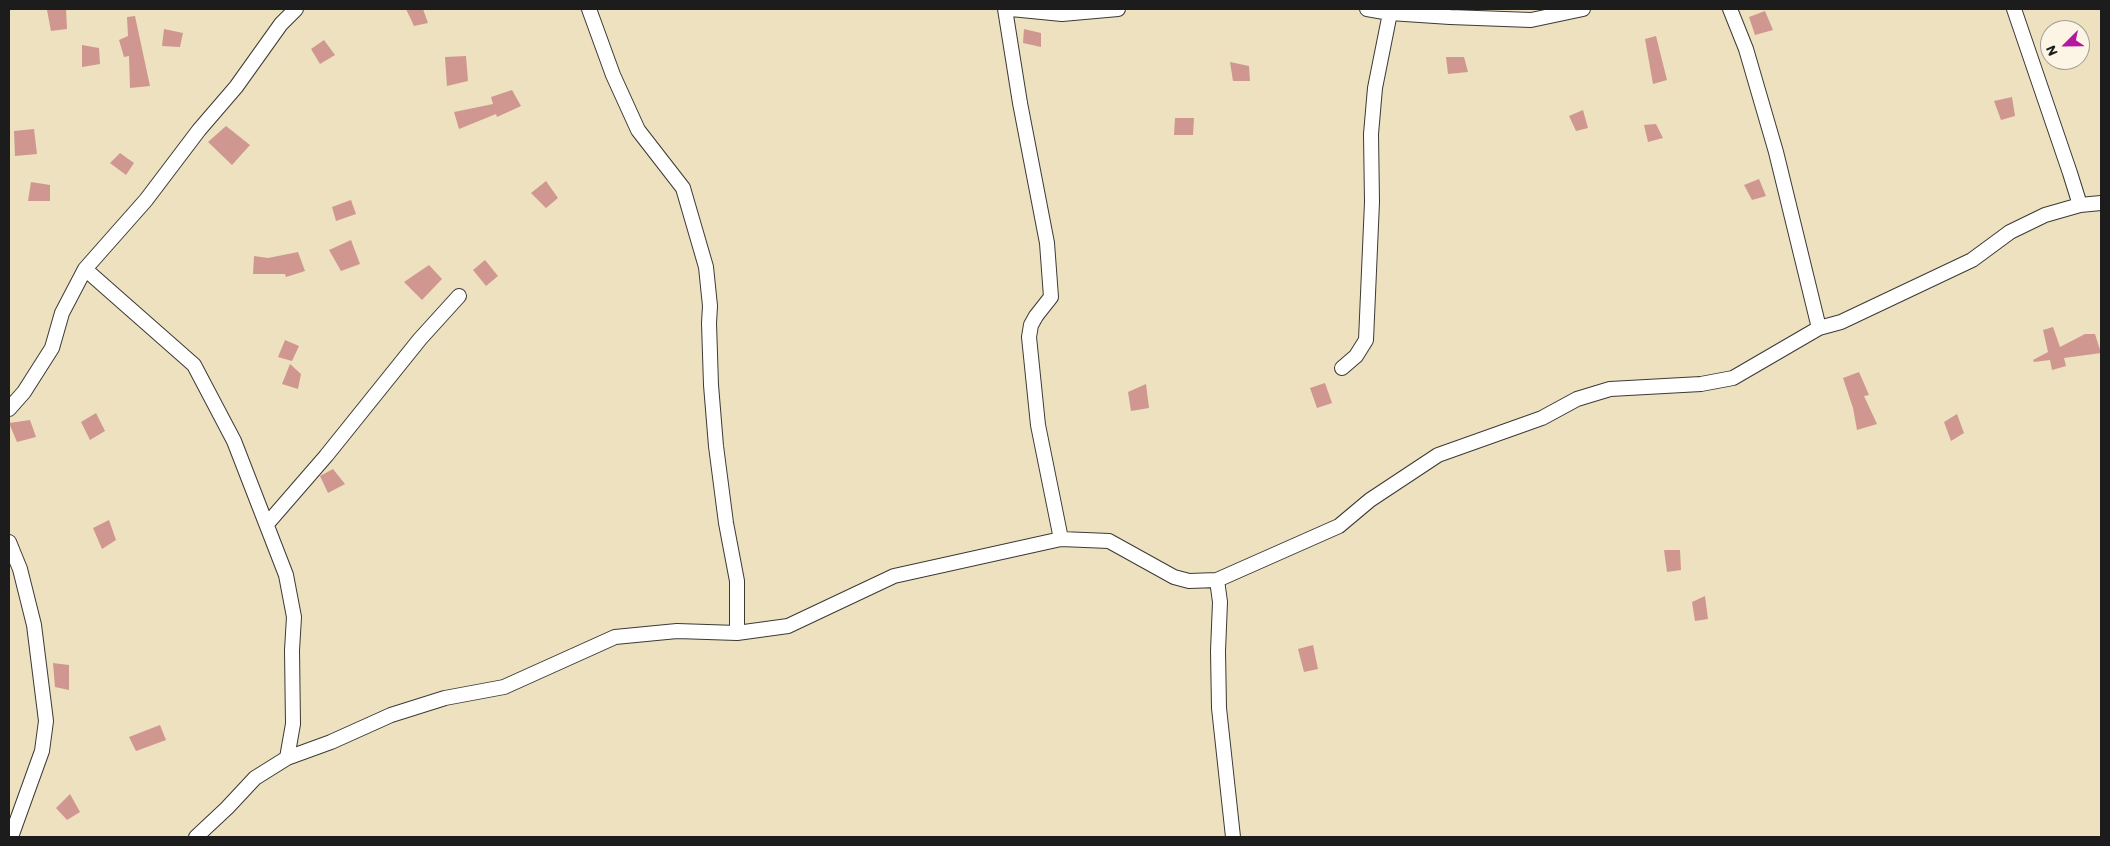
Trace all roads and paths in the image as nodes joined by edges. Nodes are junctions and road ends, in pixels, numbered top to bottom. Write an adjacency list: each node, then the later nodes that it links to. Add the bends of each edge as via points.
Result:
1 (296, 9): 13 (street, via 146,200)
2 (589, 9): 22 (street, via 613,75 638,130 683,188 706,266 710,367 726,523 737,581)
3 (1005, 9): 19 (street, via 1048,243 1051,297 1031,325 1029,337 1038,425)
4 (1011, 9): 5 (street, via 1062,14)
5 (1118, 9)
6 (1367, 9): 10 (street)
7 (1583, 9): 10 (street, via 1531,20)
8 (1730, 9): 15 (street, via 1746,49 1776,152)
9 (2014, 9): 12 (street)
10 (1390, 13): 16 (street, via 1375,88 1371,134 1372,202 1366,340 1356,356)
11 (2101, 203): 12 (street)
12 (2080, 205): 15 (street, via 2045,215 2010,232 1972,260 1841,322)
13 (85, 269): 17 (street, via 62,313 52,348); 18 (street, via 194,366 234,441)
14 (459, 296): 18 (street)
15 (1819, 328): 21 (street, via 1733,378 1702,384 1610,389 1577,399 1542,418 1438,455 1370,500 1339,526)
16 (1342, 368)
17 (9, 409)
18 (267, 524): 23 (street, via 286,574 294,618 294,724)
19 (1061, 539): 21 (street, via 1110,541 1174,577 1189,581); 22 (street, via 894,576 788,626)
20 (9, 542): 24 (street, via 20,569 34,625 46,721 42,751)
21 (1217, 580): 26 (street, via 1220,602 1219,708)
22 (737, 633): 23 (street, via 677,632 615,637 504,686 445,698 391,715)
23 (287, 758): 25 (street, via 255,778)
24 (11, 837)
25 (196, 837)
26 (1233, 837)

